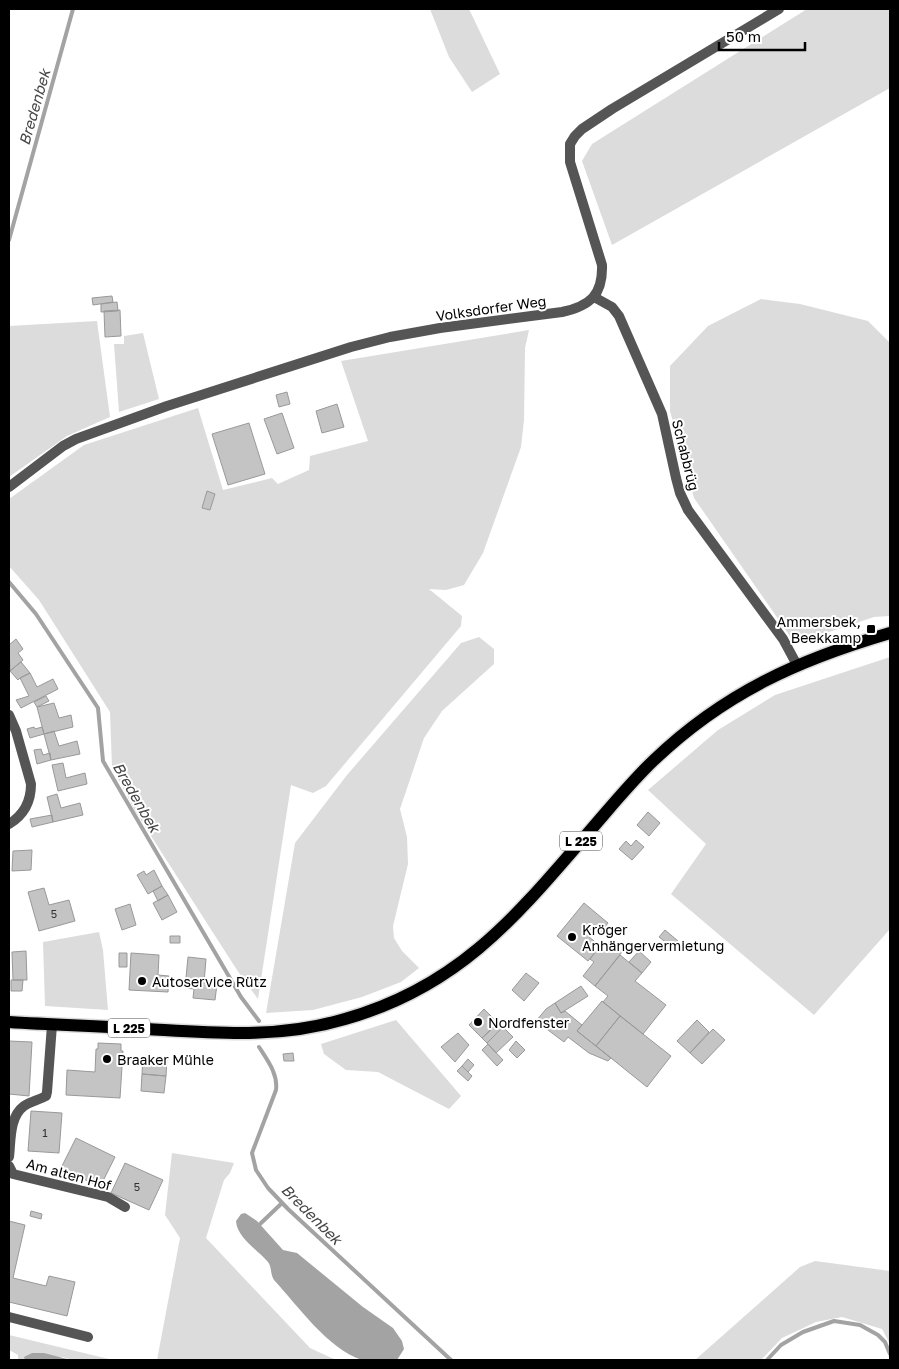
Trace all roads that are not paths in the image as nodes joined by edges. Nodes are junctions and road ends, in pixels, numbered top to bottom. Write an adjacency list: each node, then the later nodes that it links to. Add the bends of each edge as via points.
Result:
1 (779, 9): 2 (street, via 612,109 582,129 572,140 568,152 570,162 602,265 601,282)
2 (594, 296): 3 (street, Volksdorfer Weg, via 582,306 567,311 390,337 351,347 167,406 76,439); 5 (street, Schabbrüg, via 612,307 619,316 662,414 676,478 688,510 783,639)
3 (9, 487)
4 (890, 633): 5 (main road, L 225)
5 (796, 665): 9 (main road, L 225, via 731,700 670,745 632,782 517,914 454,969 415,992 370,1012 314,1027 268,1033)
6 (9, 716): 7 (street, via 16,731 31,793 25,810)
7 (9, 824)
8 (9, 1022): 9 (main road, L 225)
9 (52, 1025): 10 (street, Am alten Hof, via 46,1096 25,1105 16,1114)
10 (9, 1157)
11 (9, 1166): 12 (street, Am alten Hof, via 13,1174 108,1196)
12 (125, 1207)
13 (9, 1317): 14 (street)
14 (88, 1337)

